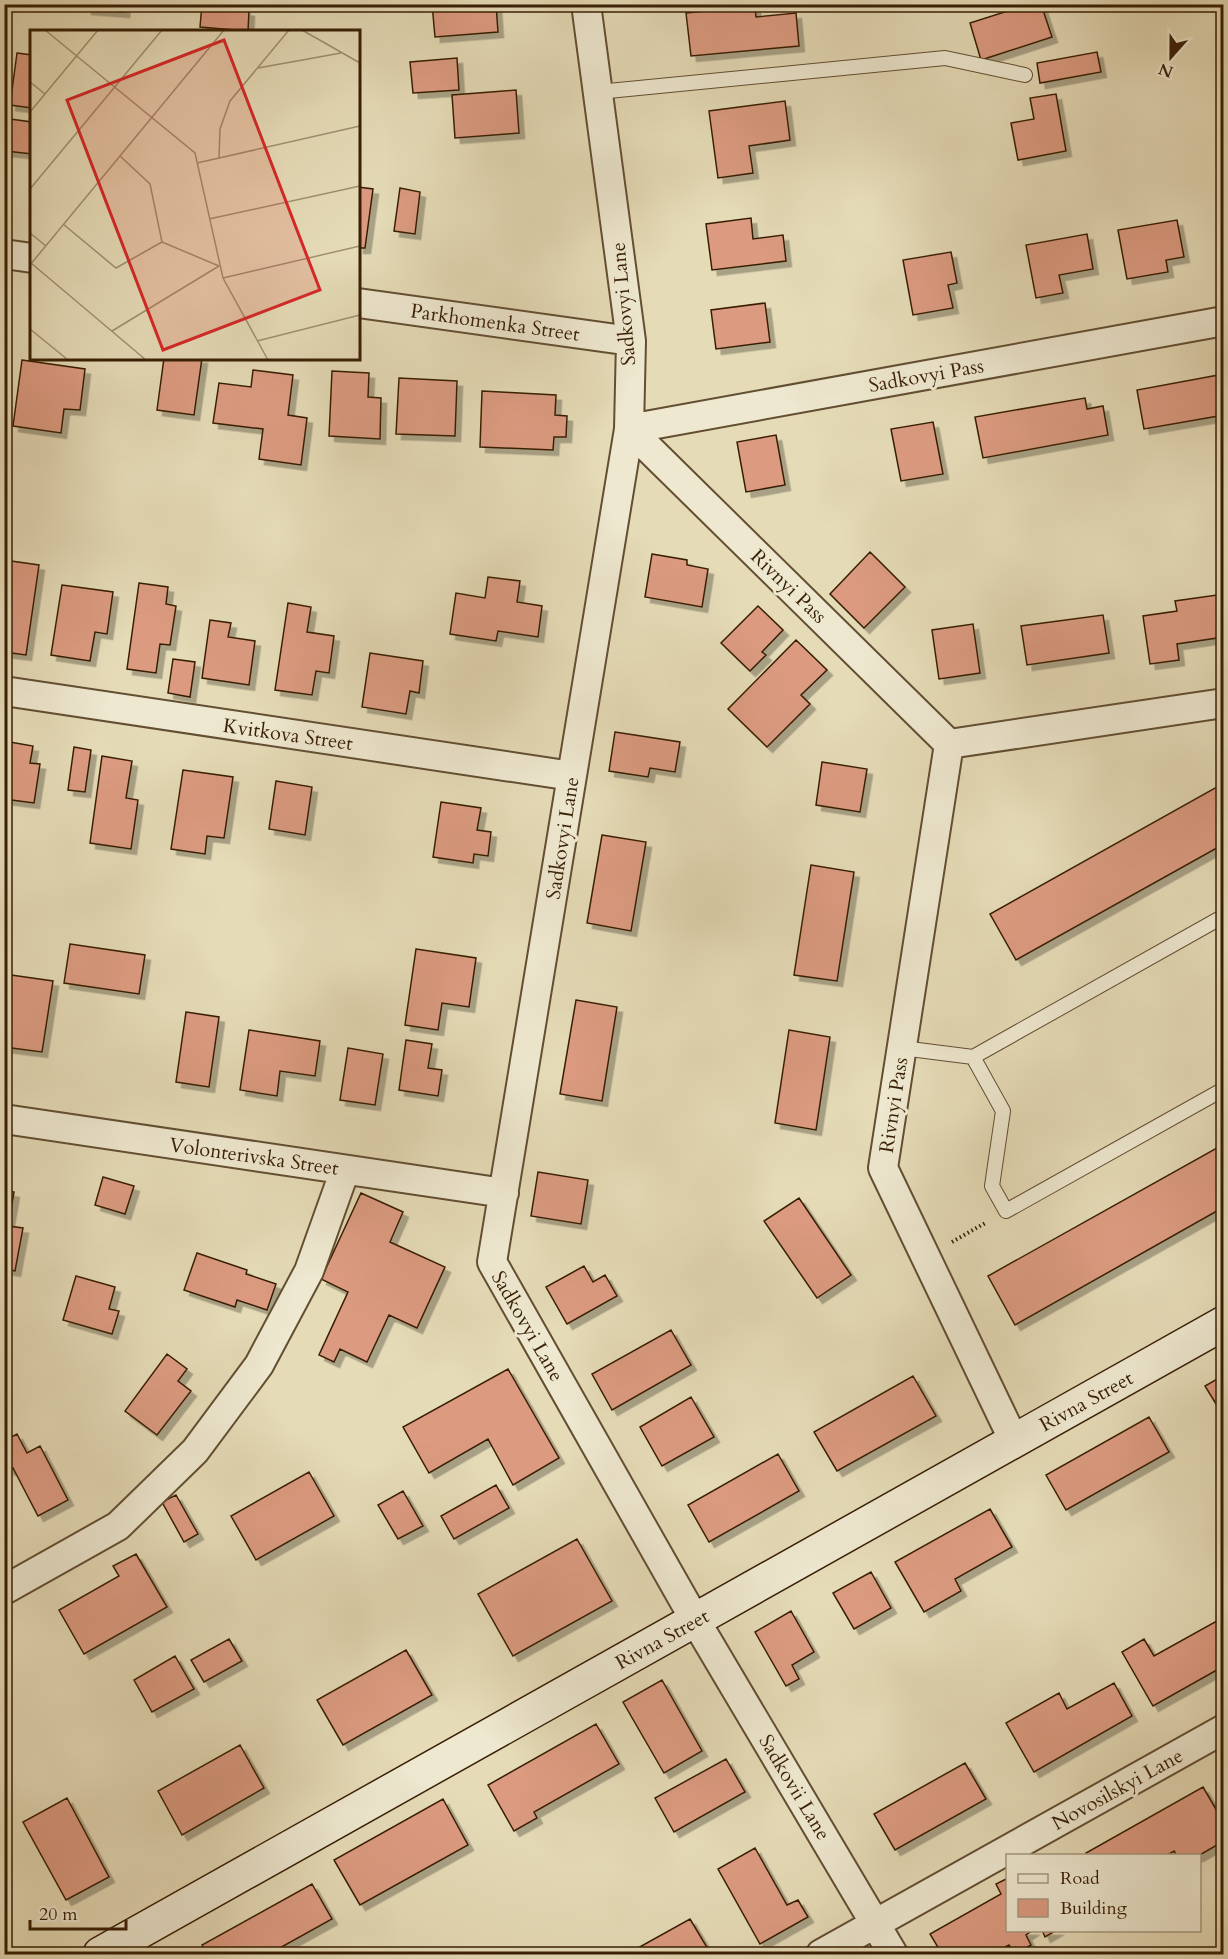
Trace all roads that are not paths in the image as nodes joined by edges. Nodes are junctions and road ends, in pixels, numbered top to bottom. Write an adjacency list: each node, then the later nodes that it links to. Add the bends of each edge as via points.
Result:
1 (586, 4): 3 (street, Sadkovyi Lane)
2 (1024, 75): 3 (lane, via 945,58)
3 (598, 92): 8 (street, Sadkovyi Lane)
4 (4, 254): 5 (street)
5 (30, 258)
6 (360, 303): 8 (street, Parkhomenka Street)
7 (1224, 321): 9 (street, Sadkovyi Pass)
8 (631, 341): 9 (street, Sadkovyi Lane)
9 (628, 429): 12 (street, Rivnyi Pass); 13 (street, Sadkovyi Lane)
10 (4, 691): 13 (street, Kvitkova Street)
11 (1224, 703): 12 (street)
12 (949, 744): 15 (street, Rivnyi Pass)
13 (572, 776): 20 (street, Sadkovyi Lane)
14 (1224, 916): 16 (lane)
15 (902, 1048): 16 (lane); 22 (street, Rivnyi Pass, via 883,1168)
16 (973, 1057): 17 (lane, via 1003,1111 992,1186 1006,1211)
17 (1224, 1089)
18 (4, 1119): 19 (street, Volonterivska Street)
19 (345, 1170): 20 (street, Volonterivska Street); 23 (street, via 309,1270 259,1365 195,1451 118,1526)
20 (504, 1193): 24 (street, Sadkovyi Lane, via 492,1262)
21 (1224, 1323): 22 (street, Rivna Street)
22 (1014, 1441): 24 (street, Rivna Street)
23 (4, 1590)
24 (695, 1620): 26 (street, Sadkovii Lane); 27 (street, Rivna Street)
25 (1224, 1729): 26 (street, Novosilskyi Lane)
26 (876, 1924): 28 (street, Novosilskyi Lane); 29 (street, Sadkovii Lane)
27 (100, 1954)
28 (821, 1954)
29 (893, 1954)

